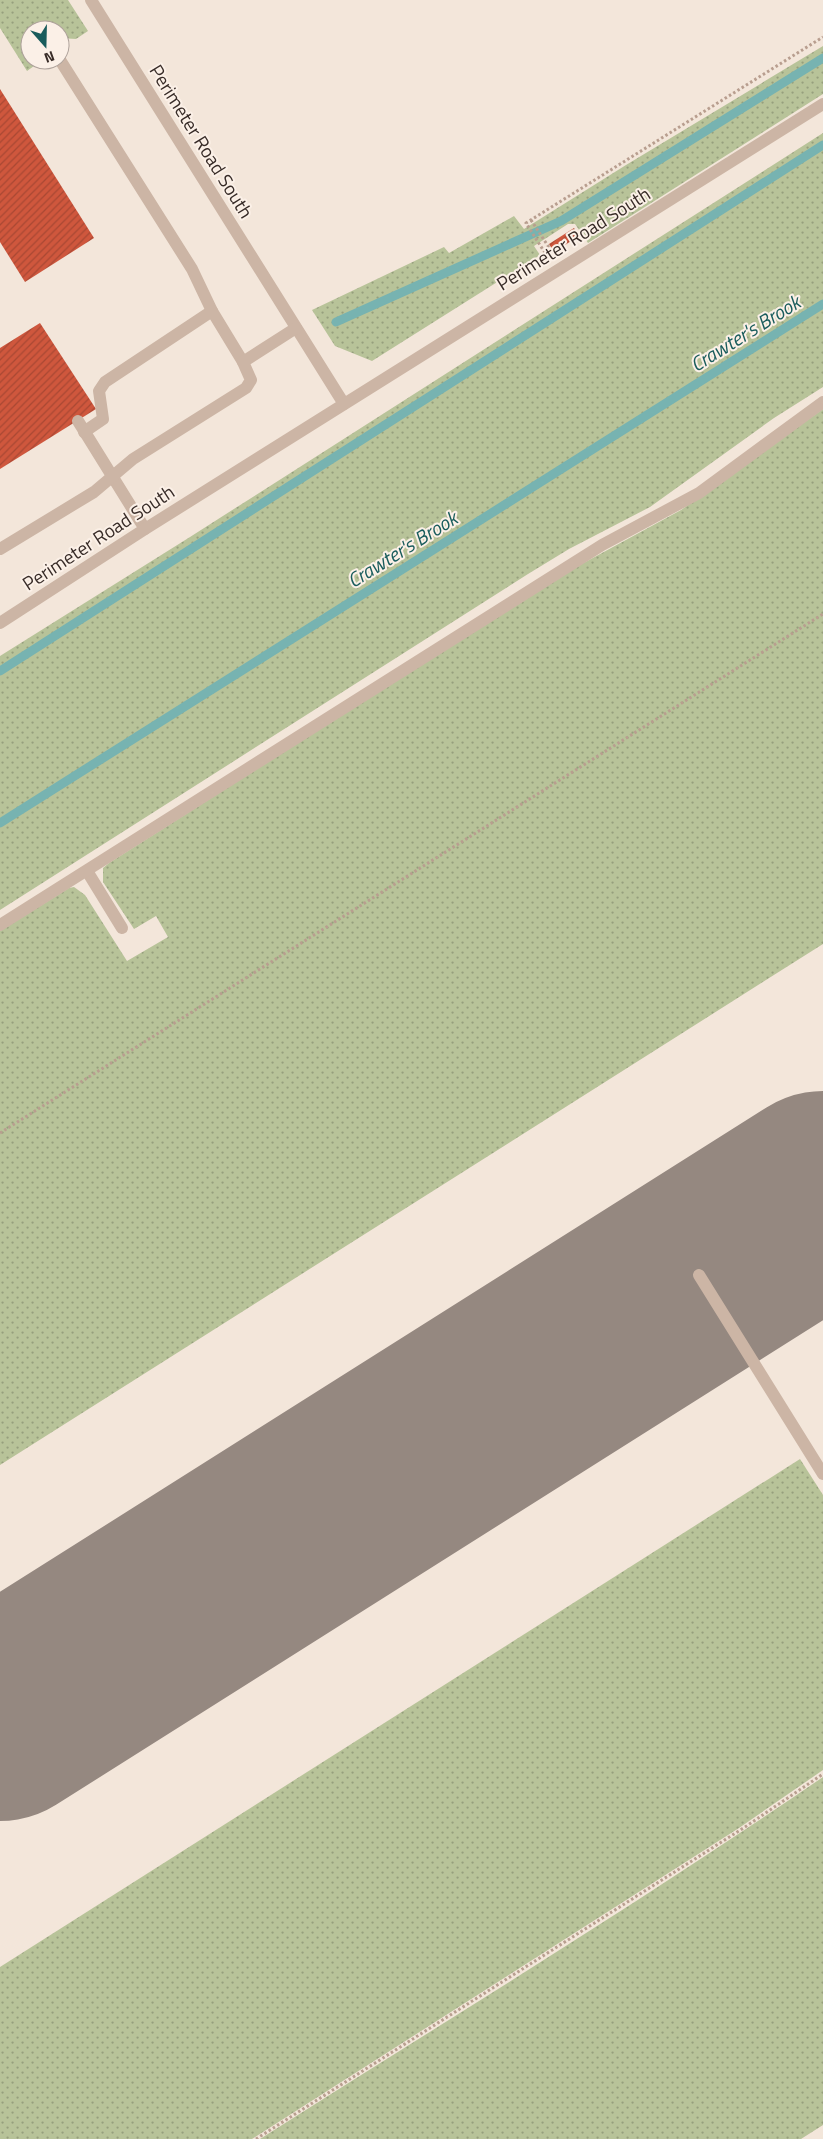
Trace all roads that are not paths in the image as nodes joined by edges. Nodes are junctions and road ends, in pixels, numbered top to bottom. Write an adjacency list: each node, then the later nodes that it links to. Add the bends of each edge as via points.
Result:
1 (91, 0): 5 (lane, Perimeter Road South)
2 (66, 70): 4 (lane, via 192,269)
3 (823, 104): 8 (lane, Perimeter Road South)
4 (212, 311): 6 (lane); 9 (lane, via 105,382 99,391 103,418 81,426)
5 (296, 328): 6 (lane); 8 (lane, Perimeter Road South)
6 (243, 362): 9 (lane, via 251,380 246,388 133,459)
7 (823, 402): 13 (lane, via 699,493 602,545)
8 (344, 404): 10 (lane, Perimeter Road South)
9 (112, 477): 10 (lane); 11 (lane, via 94,492)
10 (145, 529): 12 (lane, Perimeter Road South)
11 (0, 549)
12 (1, 620)
13 (87, 871): 14 (lane); 15 (lane)
14 (0, 926)
15 (122, 928)
16 (699, 1275): 17 (lane)
17 (823, 1474)

